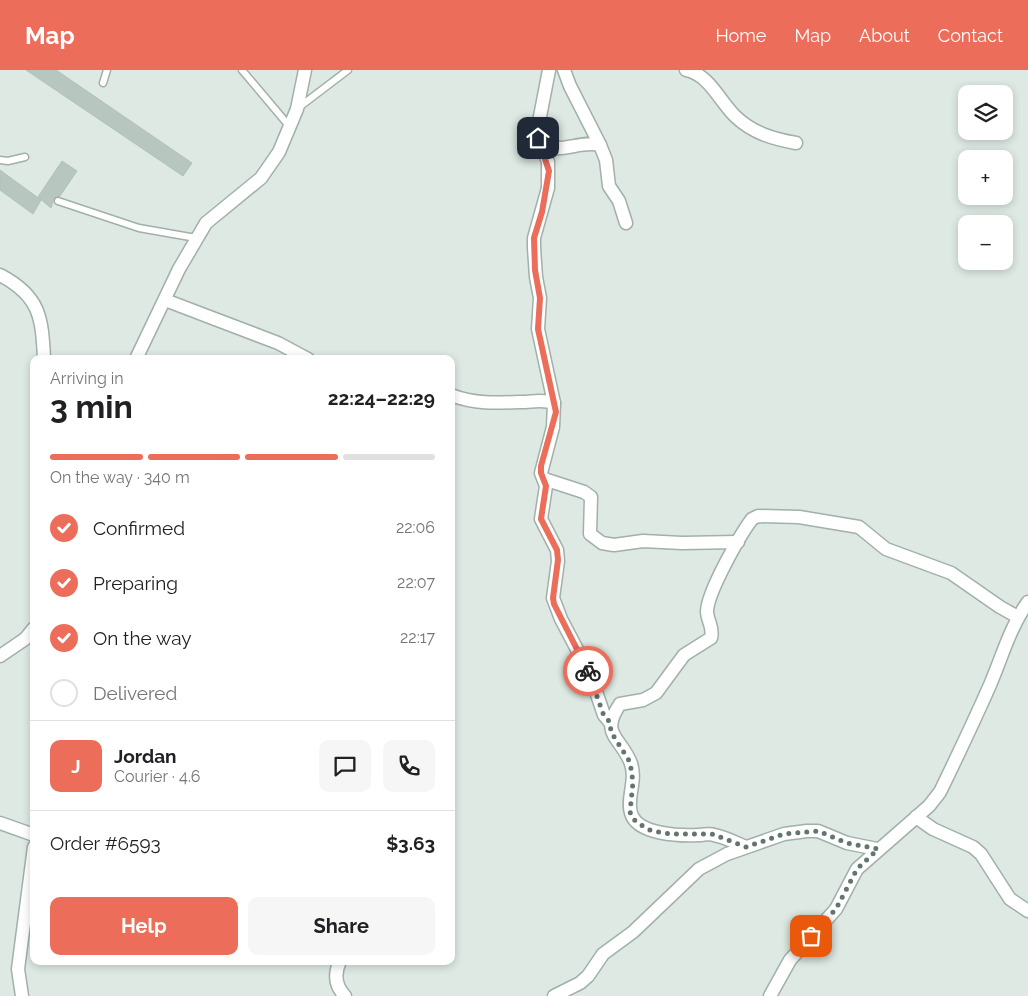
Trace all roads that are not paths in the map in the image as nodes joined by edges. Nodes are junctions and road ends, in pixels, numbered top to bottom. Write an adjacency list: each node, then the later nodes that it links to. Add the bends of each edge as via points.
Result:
1 (107, 70): 8 (lane)
2 (242, 70): 10 (lane)
3 (304, 70): 9 (street)
4 (348, 70): 9 (lane)
5 (549, 70): 12 (street, via 537,132)
6 (564, 70): 13 (street)
7 (686, 70): 11 (street, via 702,76 745,124 760,134)
8 (103, 83)
9 (297, 109): 10 (street)
10 (290, 128): 18 (street, via 279,152 260,178 206,223)
11 (796, 143)
12 (540, 144): 13 (street, via 550,148); 25 (street, via 549,171 534,238 540,298 538,329)
13 (600, 145): 17 (street, via 606,160 609,186 619,201)
14 (25, 157): 15 (lane)
15 (0, 160)
16 (58, 201): 18 (lane, via 138,228)
17 (626, 223)
18 (196, 238): 20 (street)
19 (0, 275): 21 (street, via 29,295 43,328)
20 (165, 300): 22 (street); 23 (street, via 278,343)
21 (44, 355)
22 (138, 355)
23 (300, 355)
24 (455, 396): 25 (street, via 493,404 542,399)
25 (554, 403): 26 (street, via 553,426 541,466)
26 (544, 479): 27 (street, via 591,497 590,534 602,543); 32 (street, via 546,486 541,519 557,550 558,560 554,604 590,674 604,716)
27 (738, 542): 29 (street, via 752,519 758,516 799,517 849,524 859,527 874,542 899,555 951,573); 32 (street, via 708,606 711,638 684,655 656,693 643,700 620,704)
28 (1028, 602): 29 (street)
29 (1018, 617): 33 (street, via 940,792)
30 (30, 633): 31 (street)
31 (1, 654)
32 (610, 722): 36 (street, via 611,732 631,767 630,812 633,819 652,831 712,834)
33 (916, 817): 37 (street); 39 (street, via 933,829 973,847 1010,899)
34 (0, 823): 35 (street)
35 (30, 834)
36 (746, 847): 37 (street, via 784,834 818,831 847,843); 43 (street, via 699,869 634,931 603,954 588,976)
37 (878, 849): 44 (street, via 857,869 836,909 790,960)
38 (30, 885): 41 (street, via 18,969)
39 (1028, 911)
40 (339, 965): 42 (street, via 337,986)
41 (22, 996)
42 (345, 996)
43 (554, 996)
44 (770, 996)

